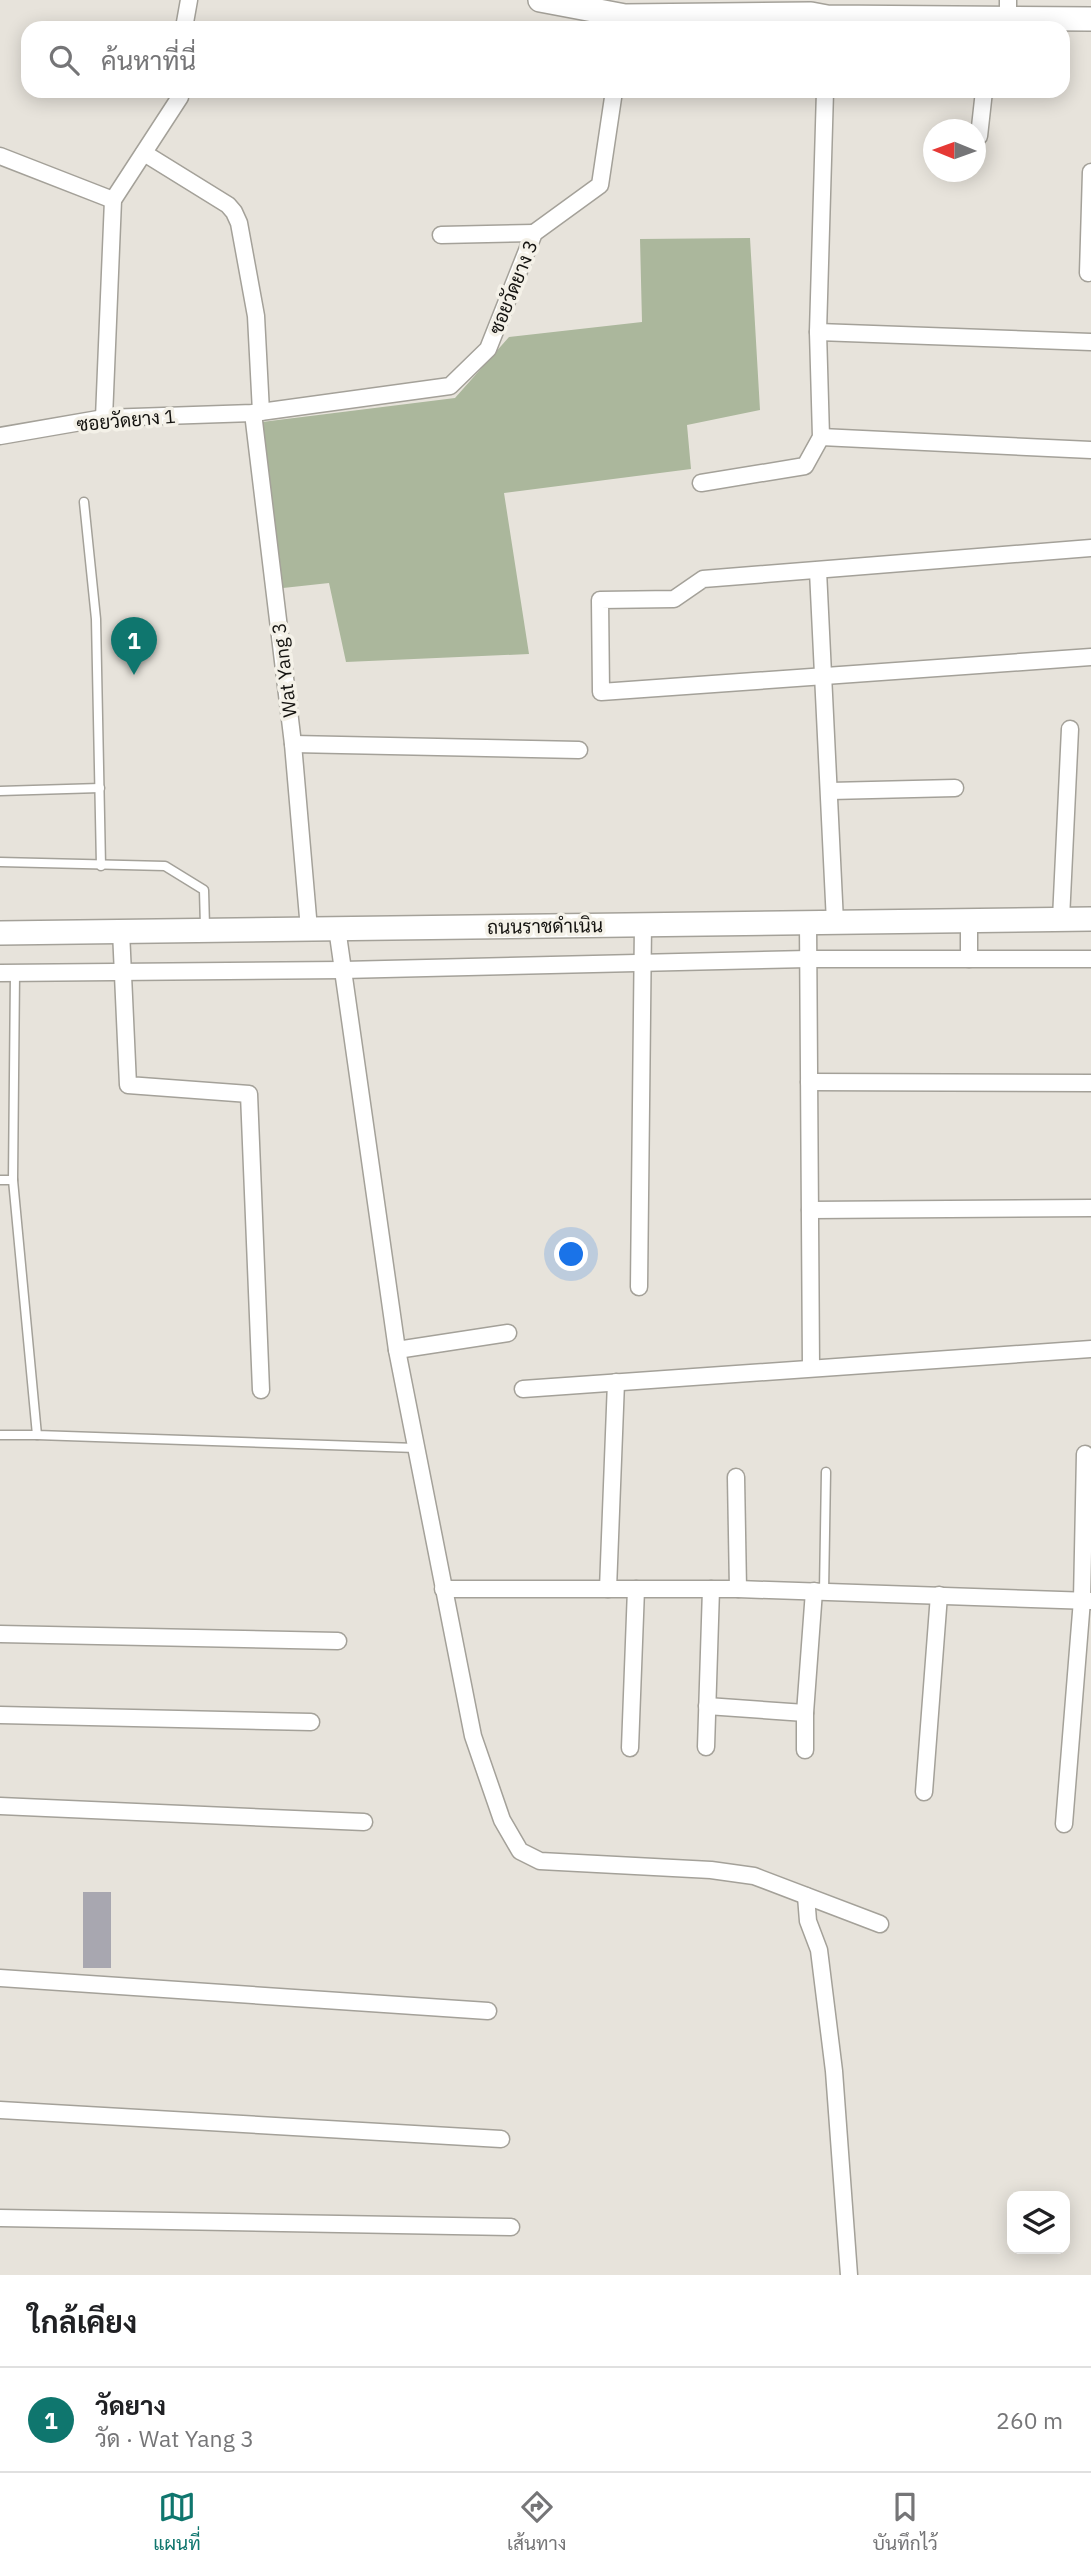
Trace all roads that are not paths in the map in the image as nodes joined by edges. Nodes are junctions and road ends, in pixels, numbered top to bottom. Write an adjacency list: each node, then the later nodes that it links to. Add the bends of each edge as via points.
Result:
1 (189, 0): 7 (street)
2 (540, 0): 8 (main road)
3 (691, 8): 4 (main road); 9 (main road)
4 (819, 15): 5 (main road)
5 (1000, 16): 6 (main road)
6 (1091, 19)
7 (185, 21)
8 (620, 21)
9 (629, 21)
10 (179, 98): 15 (street)
11 (613, 98): 19 (street, ซอยวัดยาง 3, via 600,186)
12 (825, 98): 22 (street)
13 (983, 98): 14 (street)
14 (981, 119)
15 (144, 153): 18 (street); 24 (street, Wat Yang 3, via 228,205 239,223 256,316)
16 (0, 156): 18 (street)
17 (1091, 172): 21 (street)
18 (113, 200): 25 (street)
19 (534, 233): 20 (street); 24 (street, ซอยวัดยาง 3, via 488,349 450,386)
20 (441, 235)
21 (1088, 272)
22 (818, 332): 23 (street); 27 (street)
23 (1091, 342)
24 (257, 412): 25 (street, ซอยวัดยาง 1); 36 (street, Wat Yang 3)
25 (104, 418): 26 (street, ซอยวัดยาง 1)
26 (0, 436)
27 (821, 437): 28 (street); 29 (street, via 805,466)
28 (1091, 450)
29 (701, 483)
30 (84, 502): 38 (lane, via 96,619)
31 (1091, 548): 32 (street)
32 (818, 571): 34 (street); 34 (street, via 703,579 674,599 600,600 601,692)
33 (1091, 657): 34 (street)
34 (823, 676): 41 (street)
35 (1070, 729): 44 (street)
36 (293, 744): 37 (street); 51 (street, Wat Yang 3)
37 (579, 750)
38 (100, 789): 40 (lane); 43 (lane)
39 (955, 789): 41 (street)
40 (0, 791)
41 (830, 791): 48 (street)
42 (0, 862): 43 (lane)
43 (101, 866): 52 (lane, via 164,866 190,880 204,890)
44 (1061, 919): 45 (main road, ถนนราชดำเนิน); 46 (main road, ถนนราชดำเนิน)
45 (1091, 919)
46 (968, 920): 48 (main road, ถนนราชดำเนิน); 56 (street)
47 (808, 922): 48 (main road, ถนนราชดำเนิน); 49 (main road, ถนนราชดำเนิน); 55 (street)
48 (835, 922)
49 (643, 924): 50 (main road, ถนนราชดำเนิน); 58 (street)
50 (337, 928): 51 (main road, ถนนราชดำเนิน); 59 (street)
51 (309, 929): 52 (main road, ถนนราชดำเนิน)
52 (205, 930): 53 (main road, ถนนราชดำเนิน)
53 (121, 931): 54 (main road, ถนนราชดำเนิน); 60 (street)
54 (0, 933)
55 (808, 959): 56 (street); 58 (street); 62 (street)
56 (969, 959): 57 (street)
57 (1091, 959)
58 (643, 962): 59 (street); 68 (street)
59 (343, 970): 60 (street); 71 (street)
60 (123, 972): 61 (street); 75 (street, via 128,1085 249,1094)
61 (7, 973): 65 (lane)
62 (809, 1082): 63 (street); 67 (street)
63 (1091, 1083)
64 (0, 1180): 65 (lane)
65 (13, 1180): 77 (lane)
66 (1091, 1208): 67 (street)
67 (810, 1210): 72 (street)
68 (639, 1287)
69 (508, 1333): 71 (street)
70 (1091, 1349): 72 (street)
71 (397, 1350): 78 (street)
72 (811, 1368): 73 (street)
73 (616, 1382): 74 (street); 83 (street)
74 (523, 1389)
75 (261, 1390)
76 (0, 1435): 77 (lane)
77 (37, 1435): 78 (lane)
78 (416, 1448): 82 (street)
79 (1085, 1454): 89 (street)
80 (826, 1472): 87 (lane)
81 (736, 1477): 86 (street)
82 (443, 1589): 83 (street); 103 (street, via 473,1736 502,1820 520,1851 540,1861 754,1876)
83 (608, 1589): 84 (street)
84 (636, 1589): 85 (street); 97 (street)
85 (711, 1589): 86 (street); 92 (street)
86 (738, 1589): 87 (street)
87 (819, 1591): 88 (street); 93 (street)
88 (939, 1595): 89 (street); 99 (street)
89 (1086, 1601): 102 (street)
90 (0, 1634): 91 (street)
91 (338, 1641)
92 (707, 1706): 93 (street); 96 (street)
93 (805, 1713): 98 (street)
94 (0, 1715): 95 (street)
95 (310, 1722)
96 (706, 1747)
97 (630, 1748)
98 (805, 1750)
99 (924, 1792)
100 (0, 1807): 101 (street)
101 (364, 1822)
102 (1064, 1824)
103 (806, 1896): 104 (street); 111 (street, via 808,1921 819,1950 834,2071)
104 (880, 1924)
105 (0, 1978): 106 (street)
106 (488, 2011)
107 (0, 2110): 108 (street)
108 (501, 2139)
109 (0, 2218): 110 (street)
110 (511, 2227)
111 (849, 2275)

